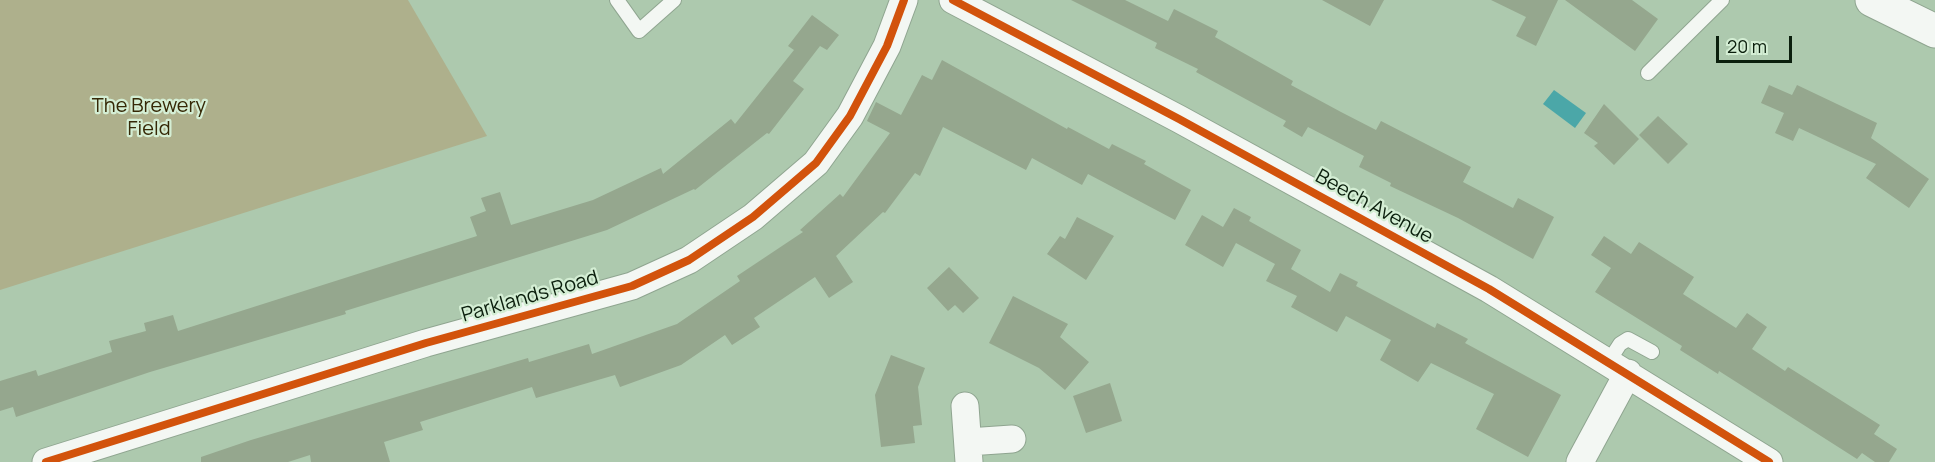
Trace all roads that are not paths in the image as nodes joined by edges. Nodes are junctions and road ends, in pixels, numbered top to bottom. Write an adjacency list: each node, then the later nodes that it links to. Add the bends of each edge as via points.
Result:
1 (617, 0): 2 (lane, via 639,31)
2 (674, 0)
3 (904, 0): 14 (street, Parklands Road, via 886,46 850,116 816,163 753,216 689,260 632,286 426,343)
4 (953, 0): 10 (street, Beech Avenue, via 1489,289)
5 (1722, 0): 8 (lane)
6 (1872, 0): 7 (street)
7 (1935, 31)
8 (1648, 73)
9 (1652, 352): 10 (lane, via 1628,339 1620,344)
10 (1618, 367): 15 (street); 16 (street, Beech Avenue)
11 (965, 406): 13 (street)
12 (1012, 438): 13 (street)
13 (968, 452)
14 (46, 462)
15 (1580, 462)
16 (1769, 462)

